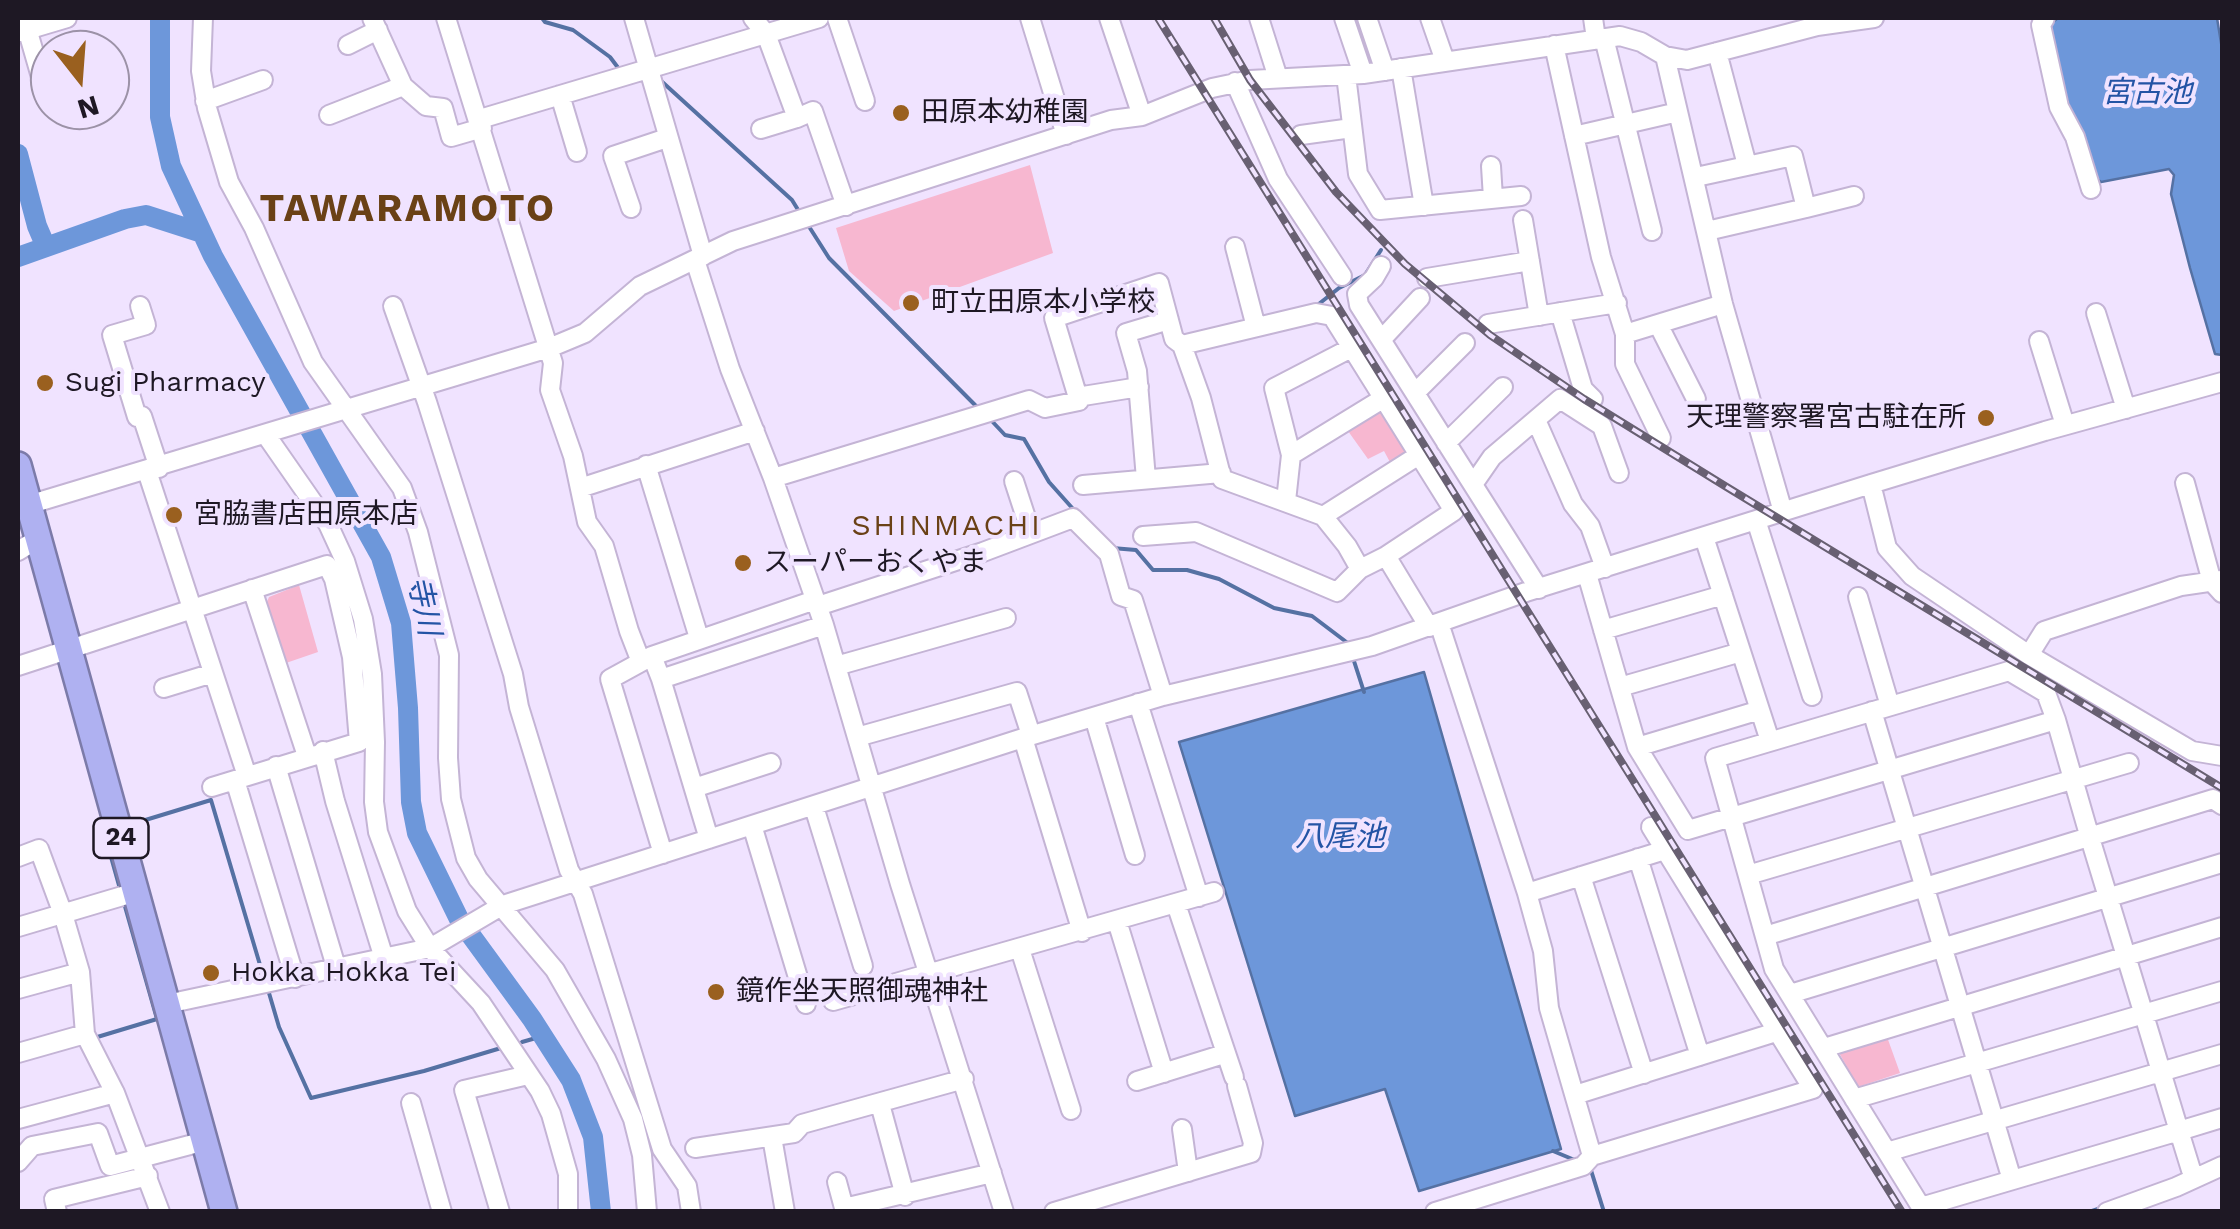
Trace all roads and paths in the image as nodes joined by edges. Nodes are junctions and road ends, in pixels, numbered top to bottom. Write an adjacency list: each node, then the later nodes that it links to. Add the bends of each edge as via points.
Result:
1 (67, 18): 19 (street)
2 (203, 18): 35 (street)
3 (446, 18): 41 (street)
4 (634, 18): 28 (street)
5 (753, 18): 20 (street)
6 (819, 18): 20 (street)
7 (837, 18): 36 (street)
8 (1030, 18): 45 (street)
9 (1109, 18): 39 (street)
10 (1259, 18): 30 (street)
11 (1344, 18): 29 (street)
12 (1367, 18): 27 (street)
13 (1430, 18): 26 (street)
14 (1592, 18): 21 (street)
15 (1874, 18): 17 (street)
16 (2046, 18): 53 (street, via 2041,25 2059,107)
17 (1816, 22): 24 (street)
18 (375, 24): 22 (street); 33 (street)
19 (23, 26)
20 (766, 34): 28 (street); 40 (street)
21 (1600, 38): 23 (street); 25 (street, via 1620,36); 42 (street)
22 (348, 45)
23 (1554, 45): 26 (street); 47 (street)
24 (1717, 52): 25 (street, via 1688,60); 50 (street)
25 (1665, 56): 37 (street)
26 (1445, 61): 27 (street)
27 (1393, 70): 29 (street); 58 (street)
28 (649, 73): 34 (street); 48 (street)
29 (1354, 75): 30 (street); 43 (street)
30 (1278, 78): 32 (street)
31 (263, 80): 35 (street)
32 (1235, 82): 39 (street); 68 (street, via 1278,179)
33 (403, 86): 38 (street); 41 (street, via 426,106 443,108 451,137)
34 (560, 95): 41 (street); 49 (street)
35 (206, 101): 99 (street, via 230,182 313,362)
36 (865, 102)
37 (1678, 112): 42 (street); 52 (street)
38 (328, 116)
39 (1142, 116): 45 (street)
40 (797, 118): 44 (street); 57 (street, via 813,111)
41 (481, 124): 88 (street)
42 (1626, 124): 47 (street); 63 (street)
43 (1352, 128): 46 (street); 58 (street, via 1358,174 1380,210)
44 (762, 129)
45 (1066, 135): 57 (street)
46 (1301, 136)
47 (1574, 136): 71 (street)
48 (667, 138): 59 (street, via 612,156); 65 (street)
49 (578, 152)
50 (1746, 165): 52 (street); 60 (street, via 1793,156)
51 (1491, 166): 56 (street)
52 (1696, 177): 62 (street)
53 (2091, 188)
54 (1521, 196): 56 (street)
55 (1854, 196): 60 (street)
56 (1494, 198): 58 (street)
57 (846, 206): 65 (street, via 732,241)
58 (1424, 206)
59 (631, 208)
60 (1806, 208): 62 (street)
61 (1523, 220): 66 (street)
62 (1707, 231): 72 (street)
63 (1652, 232)
64 (1235, 247): 79 (street)
65 (699, 258): 88 (street, via 640,286 585,333); 102 (street)
66 (1530, 261): 69 (street); 77 (street)
67 (1381, 266): 83 (street, via 1357,294)
68 (1342, 276)
69 (1427, 278)
70 (1420, 298): 83 (street)
71 (1617, 303): 75 (street); 82 (street)
72 (1723, 304): 81 (street); 123 (street)
73 (140, 306): 110 (street, via 146,325 112,335 137,417 142,416)
74 (393, 306): 92 (street)
75 (1560, 312): 77 (street); 97 (street, via 1583,389)
76 (2096, 313): 98 (street)
77 (1539, 316): 80 (street)
78 (1169, 320): 86 (street); 90 (street, via 1126,333); 94 (street, via 1160,284 1054,318)
79 (1254, 323): 86 (street); 87 (street, via 1332,316)
80 (1488, 324)
81 (1658, 324): 82 (street); 96 (street)
82 (1625, 334): 104 (street, via 1625,364)
83 (1382, 338): 93 (street)
84 (2039, 342): 101 (street)
85 (1465, 343): 93 (street)
86 (1182, 345): 111 (street)
87 (1352, 347): 95 (street); 106 (street, via 1274,388)
88 (549, 348): 92 (street); 120 (street, via 550,390)
89 (2222, 382): 98 (street)
90 (1138, 386): 94 (street); 114 (street)
91 (1503, 387): 105 (street)
92 (422, 388): 99 (street); 193 (street)
93 (1415, 393): 105 (street)
94 (1078, 397): 113 (street, via 1079,402 1045,408 1029,400)
95 (1384, 398): 106 (street); 107 (street)
96 (1696, 398)
97 (1593, 399)
98 (2126, 409): 101 (street)
99 (345, 411): 103 (street); 199 (street, via 402,488 418,532 449,655 451,799 466,858)
100 (1536, 420): 112 (street, via 1560,398 1602,426); 116 (street, via 1492,457); 132 (street, via 1573,504 1590,526)
101 (2064, 426): 119 (street)
102 (754, 431): 109 (street); 113 (street)
103 (267, 435): 110 (street); 206 (street, via 346,561 372,674 378,832 408,911)
104 (1660, 438)
105 (1446, 444): 116 (street)
106 (1291, 455): 121 (street)
107 (1419, 455): 124 (street); 130 (street, via 1454,511)
108 (18, 465): 122 (highway, 24)
109 (646, 465): 120 (street); 144 (street)
110 (153, 470): 122 (street); 139 (street)
111 (1221, 473): 114 (street); 121 (street, via 1222,479)
112 (1619, 473)
113 (773, 478): 138 (street)
114 (1146, 479): 118 (street)
115 (1014, 481): 126 (street)
116 (1474, 483): 134 (street)
117 (2184, 483): 133 (street)
118 (1083, 484)
119 (1870, 484): 123 (street); 147 (street, via 1887,548 1912,576)
120 (580, 488): 148 (street, via 629,631)
121 (1286, 501): 124 (street)
122 (23, 507): 129 (highway, 24)
123 (1783, 512): 125 (street)
124 (1323, 516): 131 (street)
125 (1756, 520): 128 (street); 156 (street)
126 (1032, 533): 138 (street); 155 (street, via 1073,518 1109,554 1121,596 1134,600)
127 (1144, 536): 131 (street, via 1196,532 1337,592)
128 (1704, 537): 132 (street); 136 (street)
129 (28, 545): 145 (highway, 24)
130 (1386, 556): 131 (street); 141 (street)
131 (1360, 569)
132 (1596, 571): 134 (street); 143 (street)
133 (2219, 585): 147 (street, via 2181,586 2044,631)
134 (1538, 589): 141 (street)
135 (252, 590): 139 (street); 166 (street); 166 (street, via 326,565 334,579 352,656 359,742)
136 (1723, 595): 143 (street); 146 (street)
137 (1858, 597): 158 (street)
138 (816, 603): 142 (street); 144 (street)
139 (192, 609): 145 (street); 151 (street)
140 (1006, 618): 150 (street)
141 (1434, 625): 155 (street); 196 (street)
142 (824, 626): 150 (street); 152 (street)
143 (1603, 630): 153 (street)
144 (698, 638): 148 (street)
145 (68, 649): 149 (street); 195 (highway, 24)
146 (1741, 652): 153 (street); 159 (street)
147 (2029, 655): 167 (street, via 2192,751)
148 (646, 658): 152 (street); 186 (street, via 610,680)
149 (18, 666)
150 (836, 666): 162 (street)
151 (213, 673): 154 (street); 172 (street)
152 (661, 679): 175 (street)
153 (1620, 687): 165 (street)
154 (164, 688)
155 (1162, 696): 157 (street)
156 (1812, 696)
157 (1138, 703): 160 (street); 198 (street, via 1207,894)
158 (1881, 708): 161 (street, via 2009,671 2046,693); 164 (street); 171 (street)
159 (1760, 710): 164 (street); 165 (street)
160 (1094, 716): 163 (street); 187 (street)
161 (2056, 720): 171 (street); 173 (street)
162 (858, 736): 163 (street, via 1017,692); 176 (street)
163 (1027, 737): 176 (street); 204 (street)
164 (1770, 741): 179 (street, via 1715,758)
165 (1637, 747): 179 (street, via 1688,830)
166 (315, 754): 170 (street); 209 (street)
167 (2222, 756)
168 (772, 763): 175 (street)
169 (2129, 763): 173 (street)
170 (276, 766): 172 (street); 212 (street)
171 (1890, 769): 179 (street); 182 (street)
172 (241, 778): 174 (street); 215 (street)
173 (2072, 778): 182 (street); 183 (street)
174 (212, 787)
175 (694, 788): 184 (street)
176 (872, 789): 178 (street); 214 (street)
177 (2222, 805): 183 (street, via 2214,800)
178 (814, 807): 180 (street); 211 (street)
179 (1731, 818): 191 (street)
180 (752, 825): 184 (street); 221 (street)
181 (1651, 827): 185 (street)
182 (1908, 828): 191 (street); 194 (street)
183 (2090, 838): 194 (street); 197 (street)
184 (709, 839): 186 (street)
185 (1664, 850): 189 (street); 224 (street)
186 (663, 854): 193 (street)
187 (1135, 856)
188 (18, 857): 200 (street, via 39,849)
189 (1638, 858): 192 (street); 230 (street)
190 (2222, 863): 197 (street)
191 (1748, 874): 205 (street)
192 (1581, 876): 196 (street); 234 (street)
193 (574, 882): 199 (street); 271 (street, via 606,962 662,1149 687,1186)
194 (1925, 889): 205 (street); 207 (street)
195 (136, 892): 200 (street); 220 (highway, 24)
196 (1526, 893): 239 (street)
197 (2108, 897): 207 (street); 210 (street)
198 (1176, 904): 201 (street); 228 (street)
199 (500, 906): 206 (street); 270 (street, via 555,970 606,1059 633,1119)
200 (63, 914): 203 (street); 213 (street)
201 (1117, 922): 204 (street); 232 (street)
202 (2222, 926): 210 (street)
203 (18, 927)
204 (1082, 932): 208 (street)
205 (1765, 936): 218 (street)
206 (433, 946): 209 (street); 235 (street)
207 (1942, 948): 218 (street); 222 (street)
208 (1020, 949): 214 (street); 243 (street)
209 (383, 956): 212 (street)
210 (2126, 956): 222 (street); 223 (street)
211 (863, 966)
212 (337, 970): 215 (street)
213 (80, 972): 216 (street); 225 (street)
214 (930, 974): 219 (street); 236 (street)
215 (296, 978): 220 (street)
216 (18, 989)
217 (2222, 991): 223 (street)
218 (1790, 994): 226 (street)
219 (833, 1001)
220 (167, 1004): 250 (highway, 24)
221 (806, 1004)
222 (1960, 1005): 226 (street); 231 (street)
223 (2144, 1015): 231 (street); 233 (street)
224 (1776, 1032): 230 (street); 253 (street, via 1813,1089)
225 (85, 1034): 227 (street); 238 (street)
226 (1824, 1048): 240 (street)
227 (18, 1054)
228 (1224, 1054): 232 (street); 258 (street, via 1251,1153)
229 (2222, 1054): 233 (street)
230 (1700, 1056): 234 (street)
231 (1978, 1064): 240 (street); 246 (street)
232 (1164, 1072): 237 (street)
233 (2162, 1073): 246 (street); 248 (street)
234 (1644, 1074): 239 (street)
235 (528, 1076): 268 (street, via 464,1090); 269 (street, via 551,1114 568,1174)
236 (964, 1079): 242 (street); 259 (street)
237 (1137, 1081)
238 (116, 1093): 245 (street); 254 (street)
239 (1575, 1096): 253 (street)
240 (1854, 1099): 252 (street)
241 (411, 1103): 267 (street)
242 (880, 1104): 249 (street); 263 (street)
243 (1071, 1110)
244 (2222, 1118): 248 (street)
245 (18, 1119)
246 (1994, 1123): 252 (street); 261 (street)
247 (1182, 1129): 258 (street)
248 (2178, 1131): 257 (street); 261 (street)
249 (772, 1136): 251 (street); 272 (street)
250 (205, 1141): 254 (street); 266 (highway, 24)
251 (695, 1148)
252 (1887, 1152): 261 (street, via 1920,1206)
253 (1592, 1156): 275 (street, via 1583,1166)
254 (142, 1157): 255 (street, via 110,1166 98,1133 32,1146); 260 (street)
255 (18, 1162)
256 (2222, 1166): 276 (street)
257 (2191, 1170)
258 (1188, 1172): 274 (street)
259 (992, 1173): 263 (street); 273 (street)
260 (148, 1176): 264 (street, via 54,1198); 265 (street)
261 (2012, 1180)
262 (838, 1182): 263 (street, via 844,1208)
263 (904, 1196)
264 (58, 1212)
265 (160, 1212)
266 (224, 1212)
267 (442, 1212)
268 (500, 1212)
269 (568, 1212)
270 (647, 1212)
271 (690, 1212)
272 (786, 1212)
273 (1004, 1212)
274 (1054, 1212)
275 (1436, 1212)
276 (2107, 1212)

